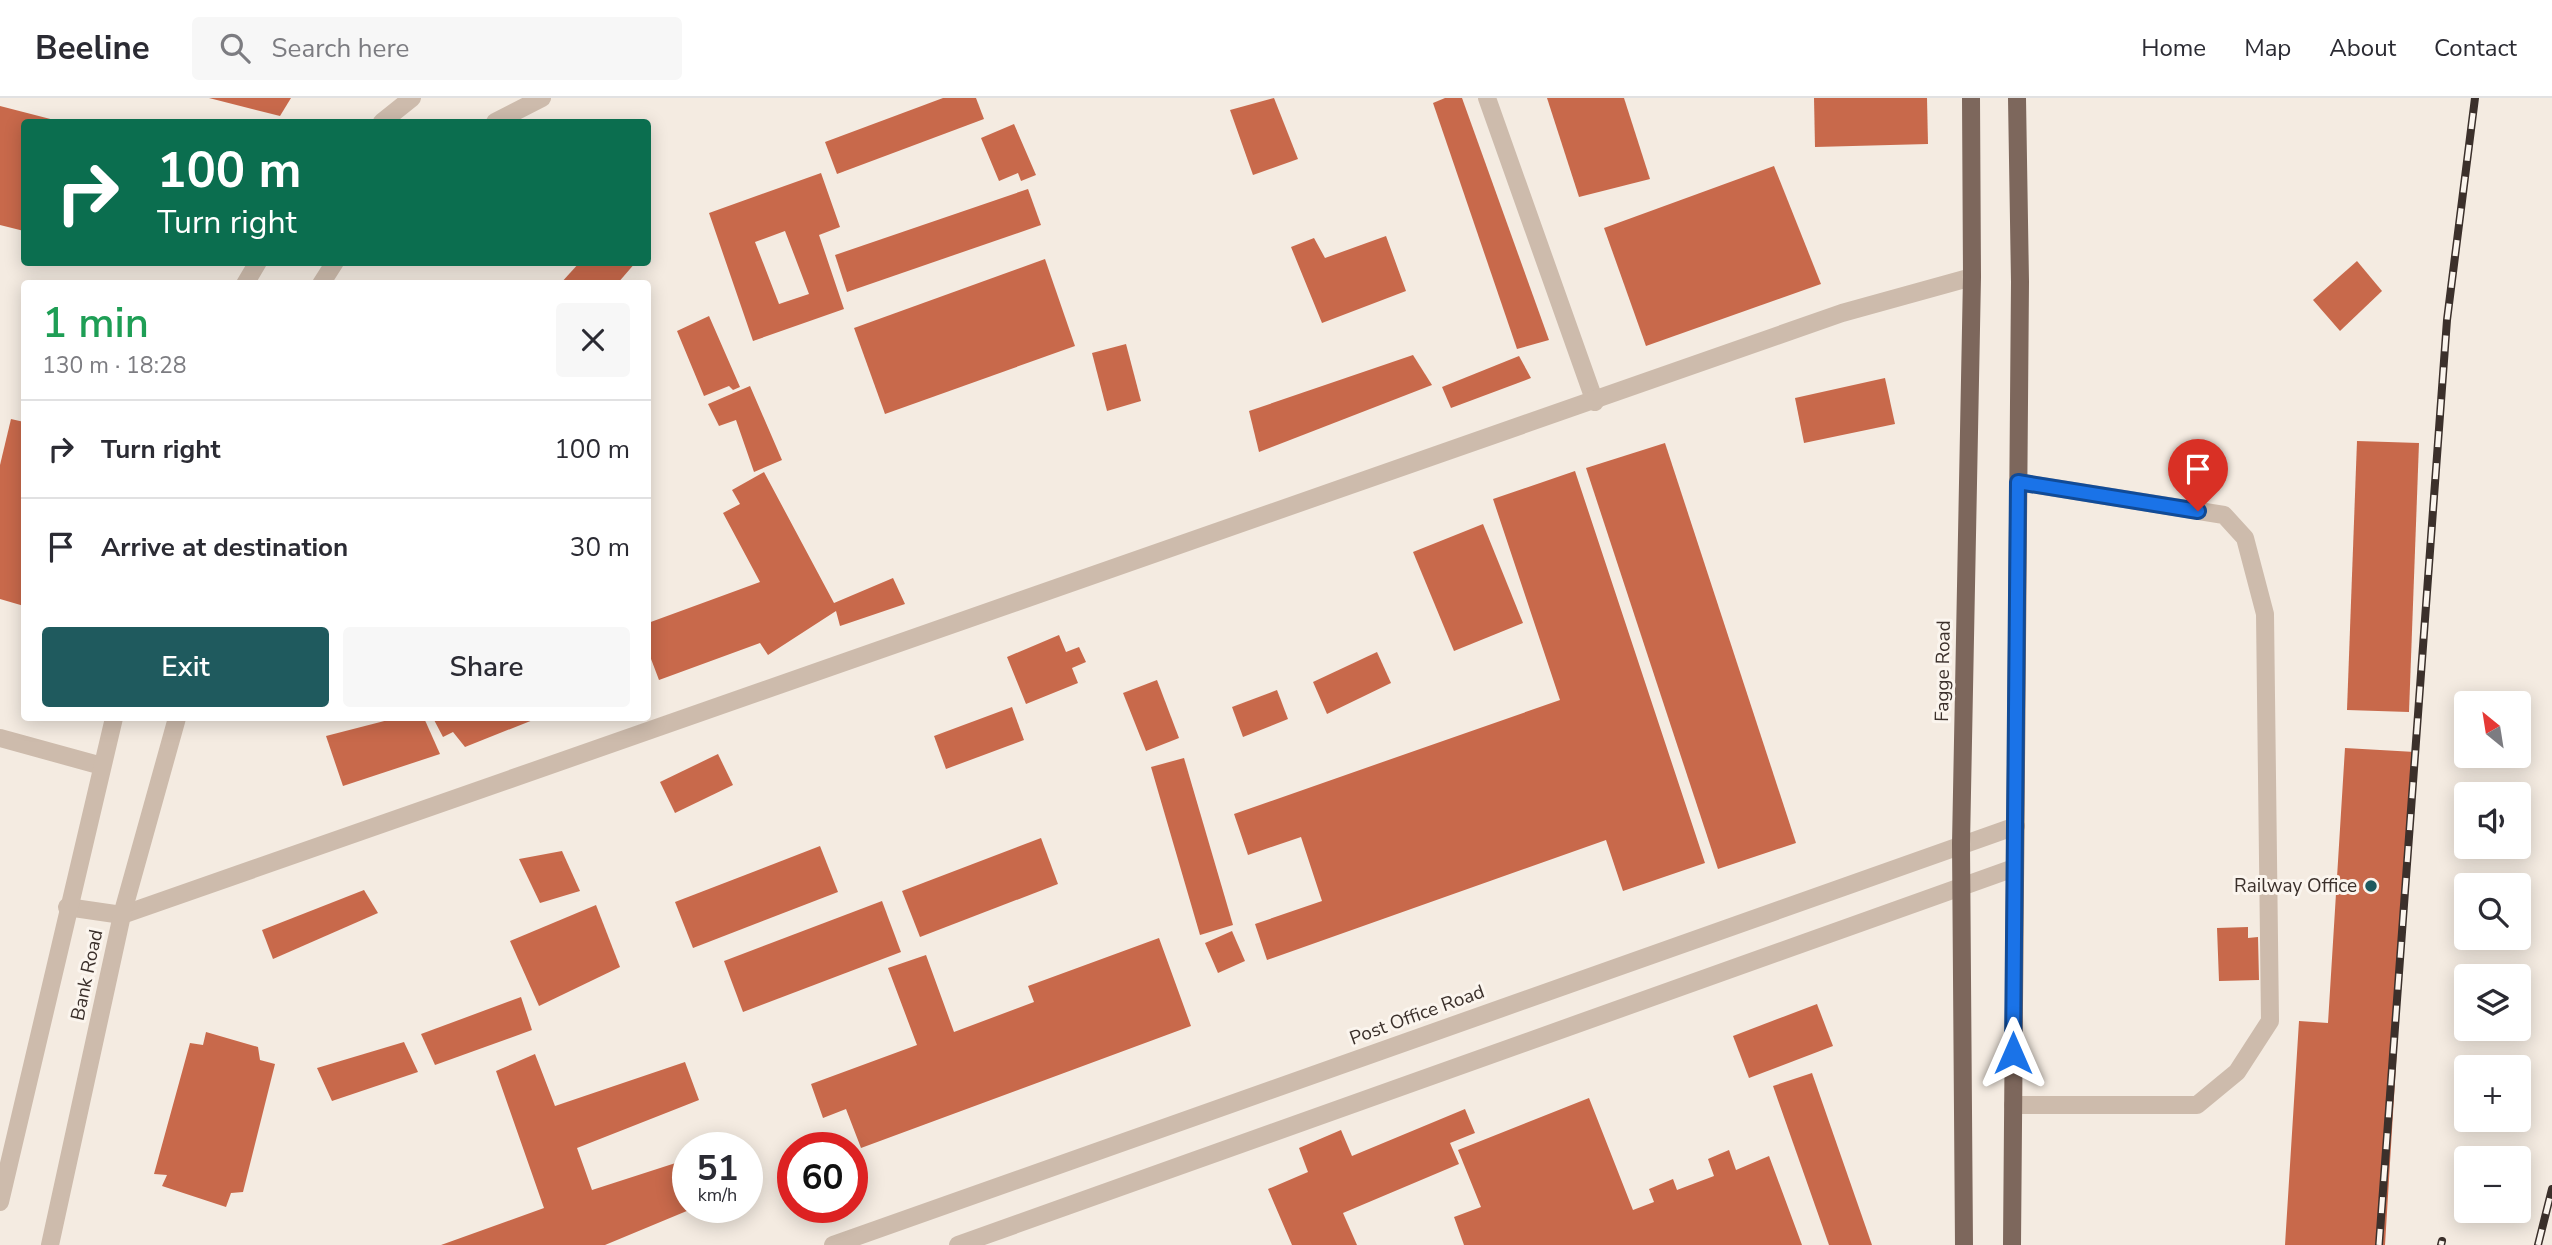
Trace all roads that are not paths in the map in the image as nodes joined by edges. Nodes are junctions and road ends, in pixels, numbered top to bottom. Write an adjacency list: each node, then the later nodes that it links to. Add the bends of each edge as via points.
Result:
1 (412, 98): 6 (street)
2 (542, 98): 7 (street)
3 (1487, 98): 9 (street)
4 (1971, 98): 8 (main road, Fagge Road)
5 (2017, 98): 10 (main road)
6 (386, 119)
7 (501, 119)
8 (1972, 277): 9 (street, via 1842,313); 16 (main road, Fagge Road)
9 (1595, 402): 20 (street)
10 (2018, 482): 15 (main road); 21 (street, via 2224,515 2245,538 2265,614 2270,1021 2237,1072 2197,1105)
11 (113, 721): 14 (street, Bank Road)
12 (176, 721): 20 (street, Bank Road)
13 (0, 738): 14 (street)
14 (102, 766): 19 (street, Bank Road)
15 (2016, 826): 16 (street, Post Office Road); 17 (main road)
16 (1961, 844): 18 (main road, Fagge Road); 24 (street, Post Office Road)
17 (2014, 868): 18 (street); 21 (main road)
18 (1962, 885): 25 (street); 26 (main road, Fagge Road)
19 (67, 907): 20 (street); 22 (street, Bank Road)
20 (122, 915): 23 (street, Bank Road)
21 (2013, 1105): 27 (main road)
22 (0, 1202)
23 (50, 1245)
24 (833, 1245)
25 (958, 1245)
26 (1964, 1245)
27 (2012, 1245)

